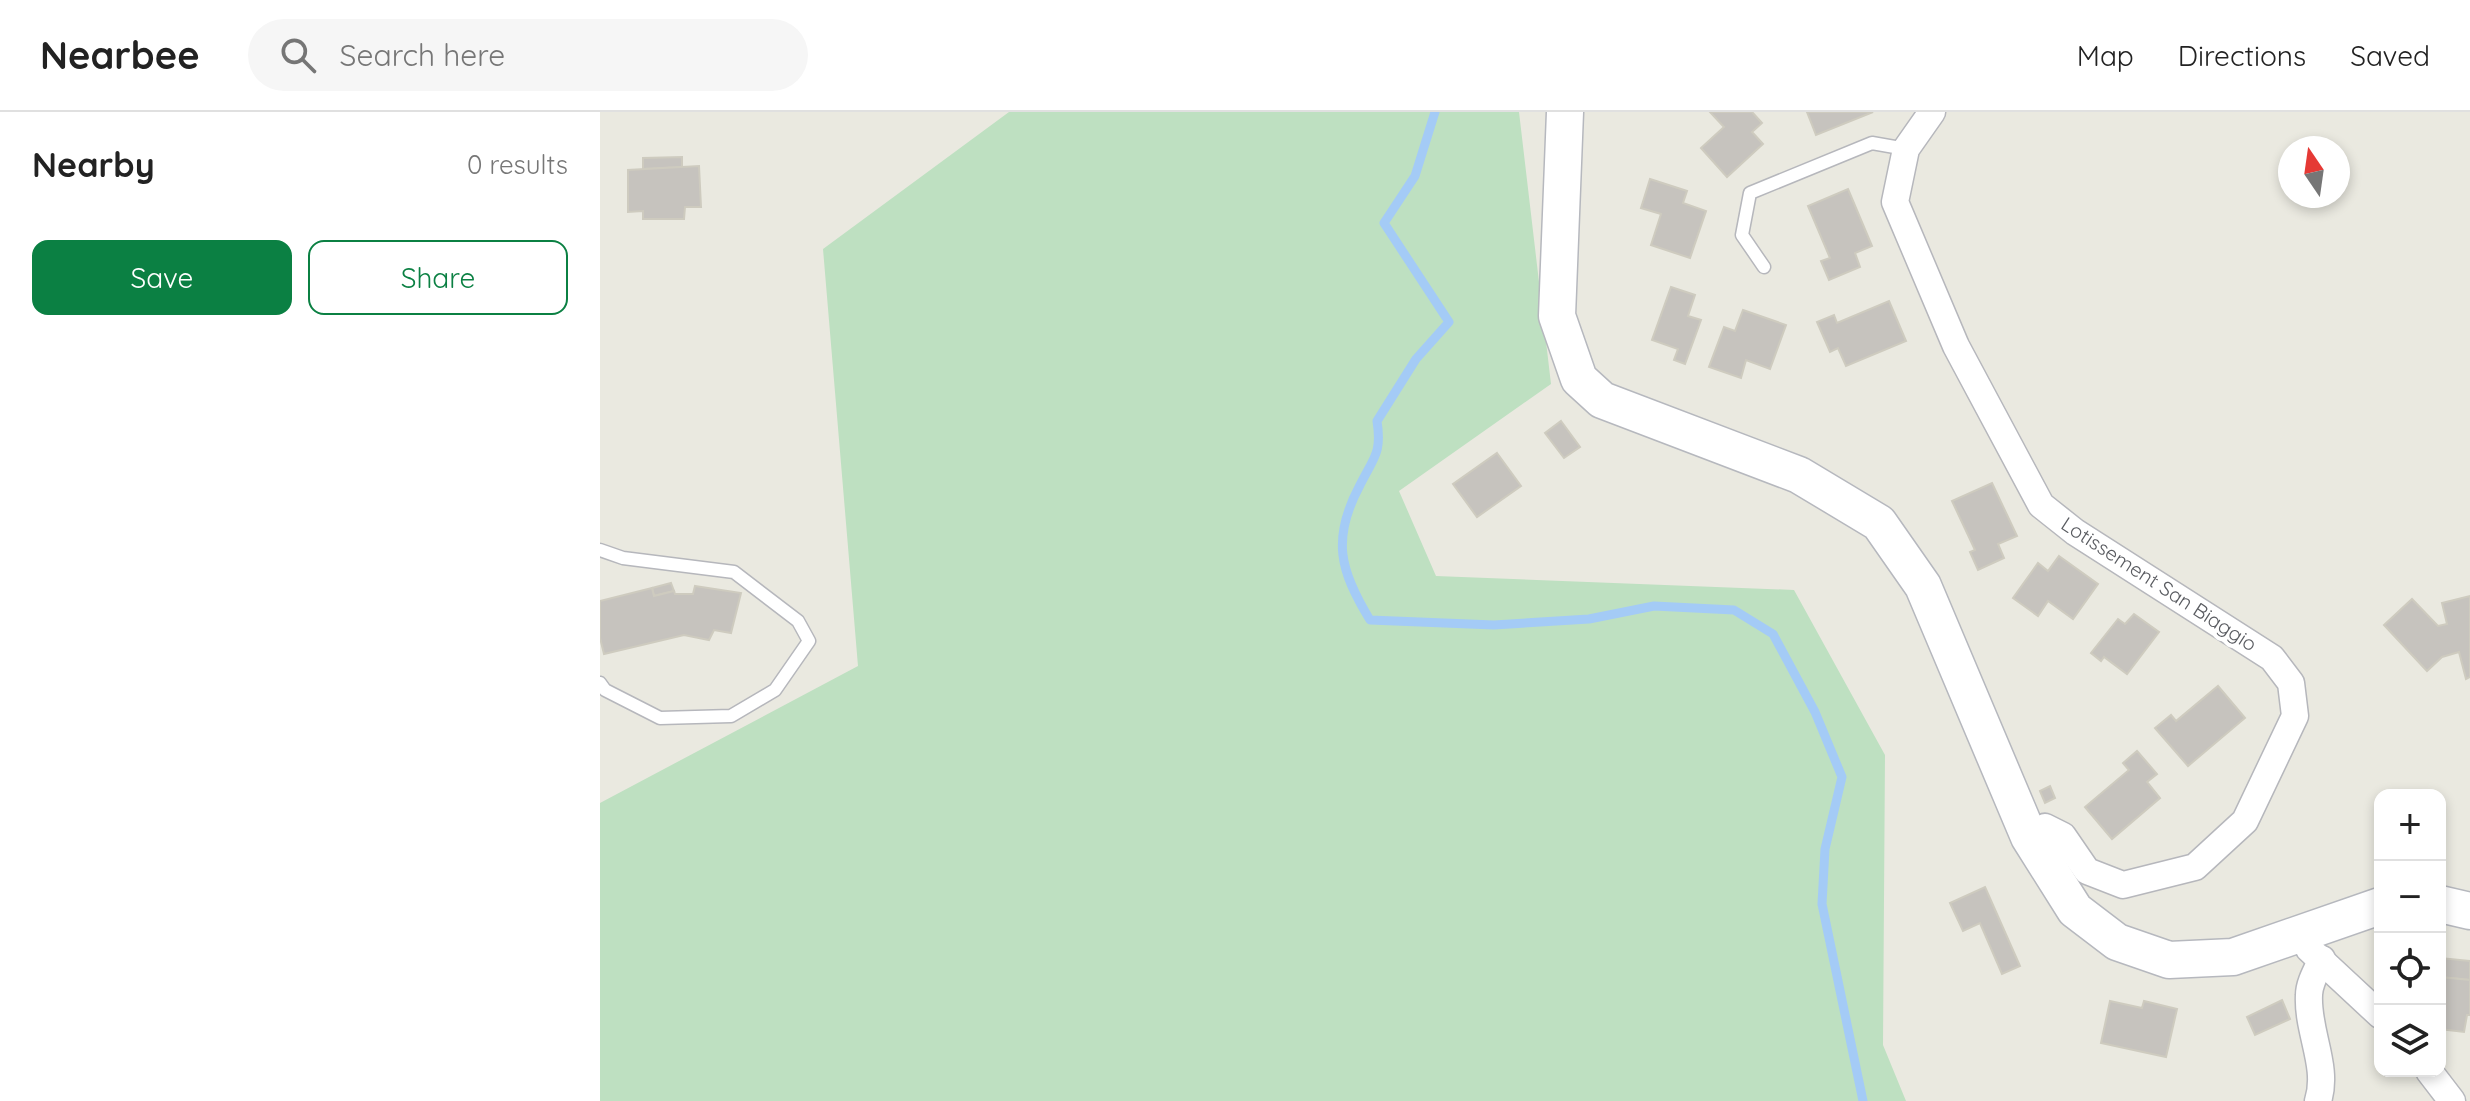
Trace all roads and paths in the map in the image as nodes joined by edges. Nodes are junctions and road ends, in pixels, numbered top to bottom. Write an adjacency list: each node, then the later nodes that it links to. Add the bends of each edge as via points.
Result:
1 (1565, 112): 7 (street, via 1557,316 1579,379 1602,400 1799,475 1879,523 1923,586)
2 (1932, 112): 3 (street, Lotissement San Biaggio)
3 (1906, 149): 4 (lane, via 1872,143 1750,193 1742,235); 7 (street, Lotissement San Biaggio, via 1895,202 1956,346 2041,505 2272,658 2291,683 2295,716 2245,821 2195,867 2123,885 2087,871 2063,836 2045,827)
4 (1764, 267)
5 (600, 550): 6 (lane, via 623,558 734,572 798,621 809,641 775,690 731,716 660,718)
6 (600, 683)
7 (2029, 837): 11 (street, via 2075,910 2117,942 2169,960)
8 (2446, 905): 10 (street)
9 (2374, 907): 11 (street, via 2361,910)
10 (2470, 911)
11 (2310, 948): 12 (street); 14 (street, via 2310,1025 2324,1081)
12 (2374, 1009)
13 (2434, 1077): 15 (street)
14 (2318, 1101)
15 (2452, 1101)

